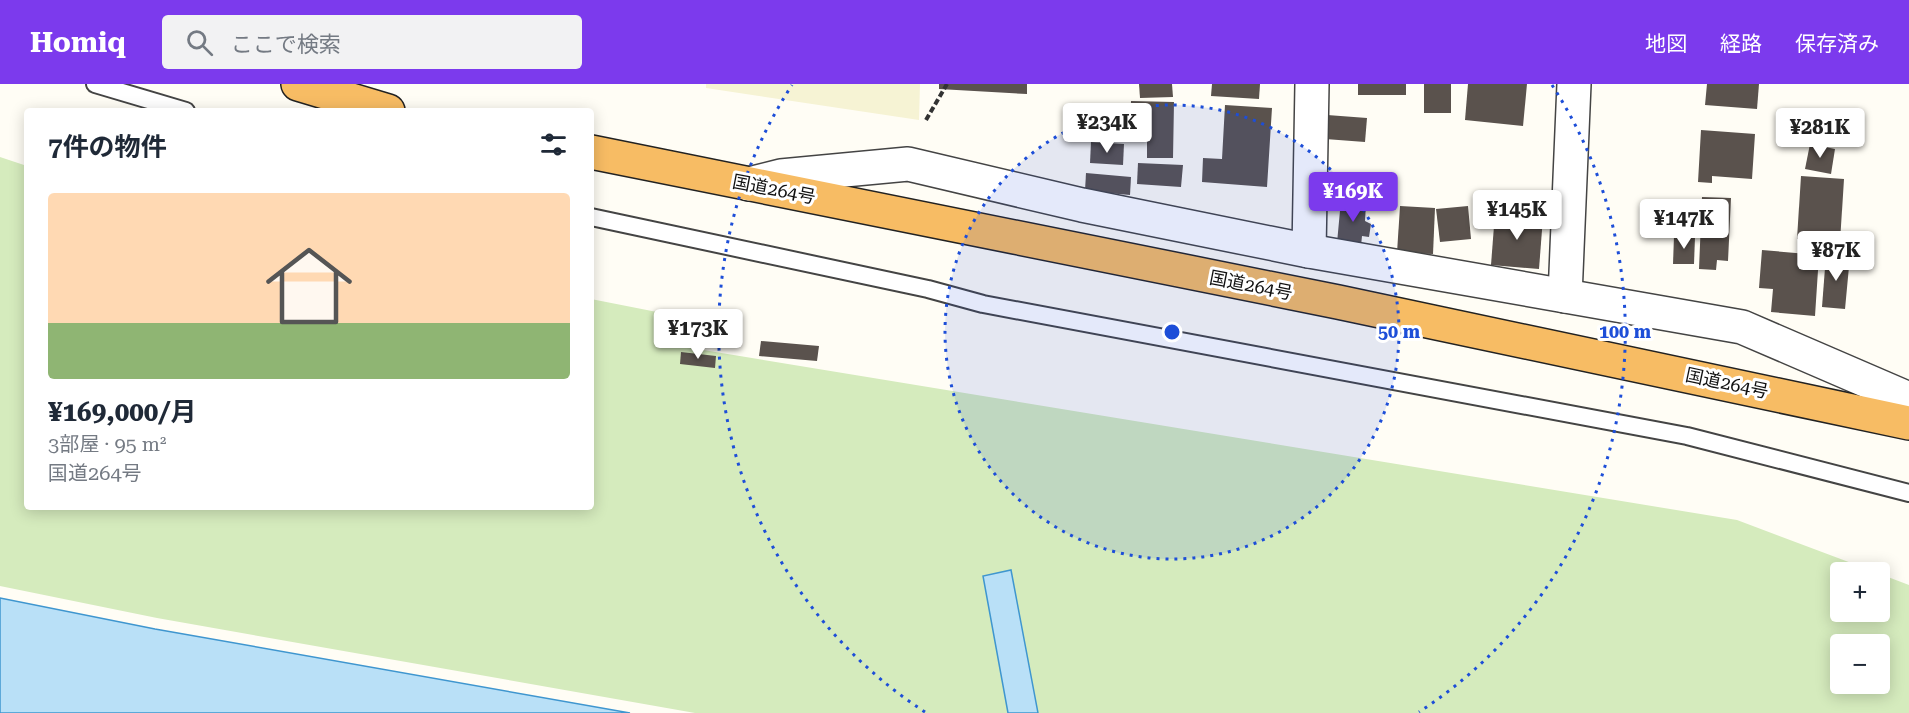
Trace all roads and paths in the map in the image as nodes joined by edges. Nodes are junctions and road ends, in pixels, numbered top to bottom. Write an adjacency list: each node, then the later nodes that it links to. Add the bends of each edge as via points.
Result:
1 (95, 84): 6 (lane)
2 (297, 84): 7 (highway)
3 (947, 84): 8 (path)
4 (1312, 84): 12 (street)
5 (1574, 84): 13 (street)
6 (176, 108)
7 (378, 108)
8 (926, 120)
9 (594, 153): 10 (highway, 国道264号)
10 (749, 184): 12 (street, via 781,176 908,164 1082,205); 15 (highway, 国道264号, via 1373,309)
11 (594, 218): 16 (lane, via 983,304 1687,436)
12 (1309, 251): 13 (street)
13 (1565, 296): 14 (street, via 1742,327)
14 (1909, 399)
15 (1909, 423)
16 (1909, 493)

